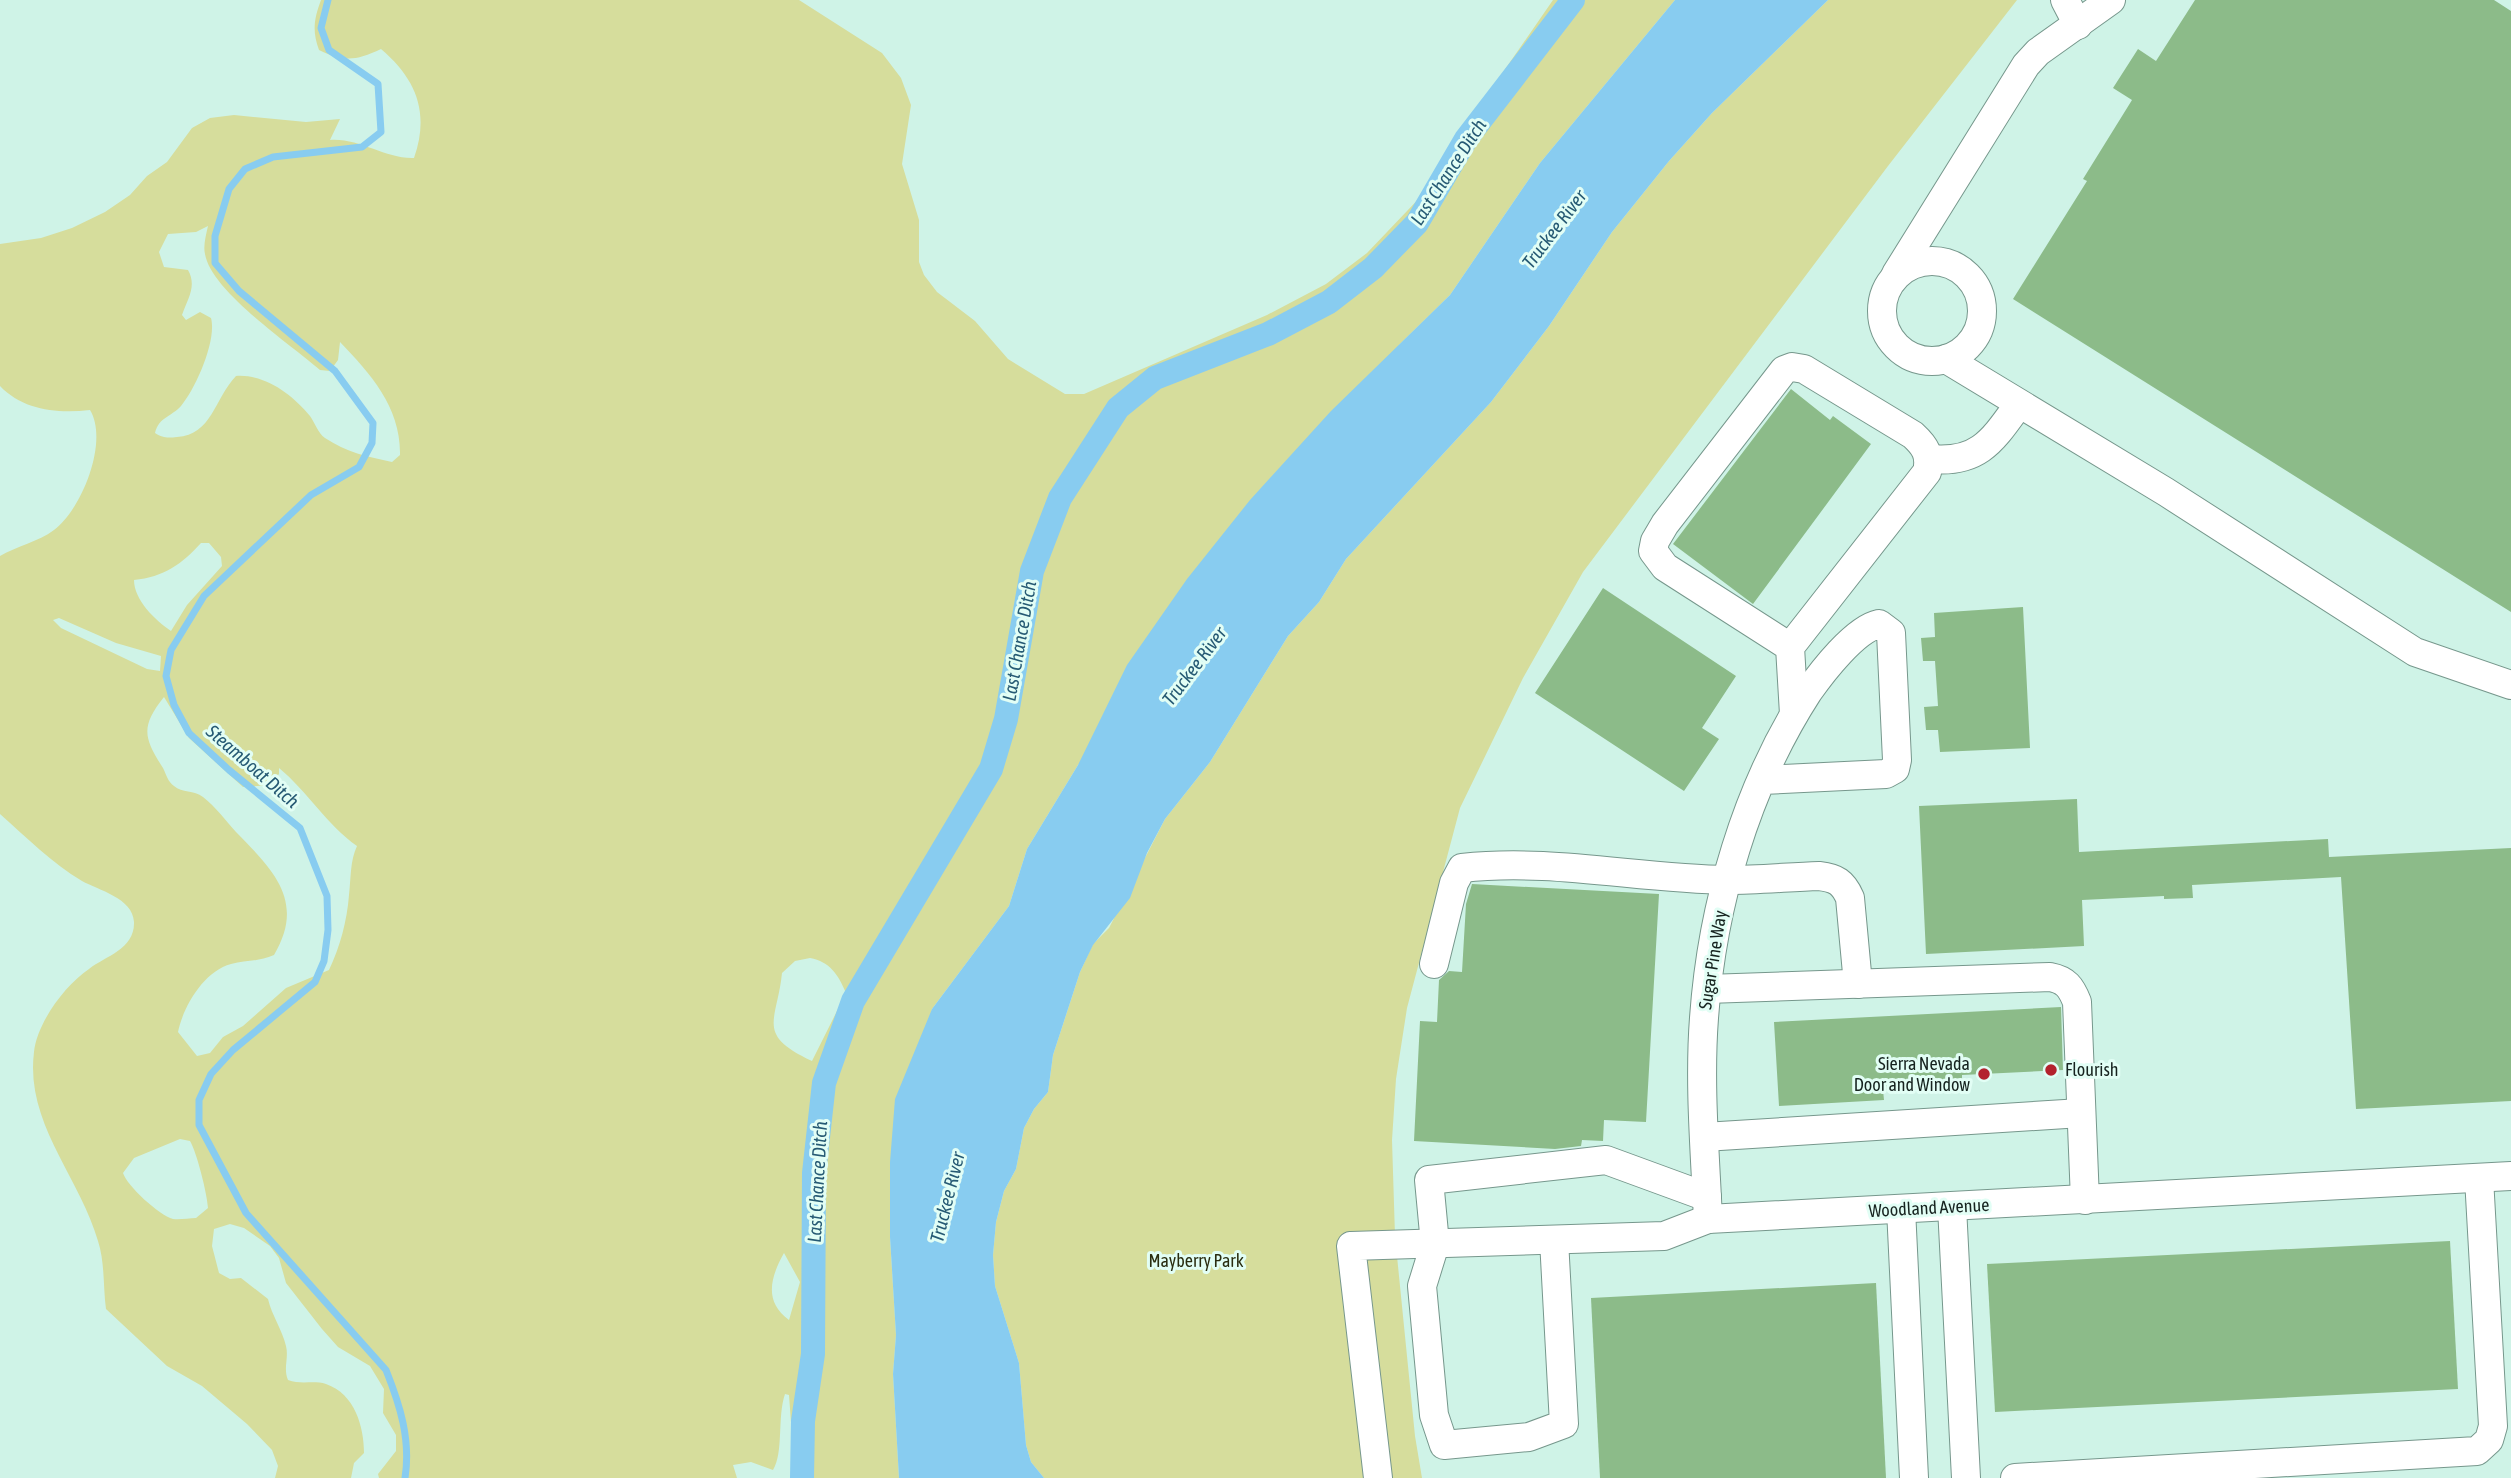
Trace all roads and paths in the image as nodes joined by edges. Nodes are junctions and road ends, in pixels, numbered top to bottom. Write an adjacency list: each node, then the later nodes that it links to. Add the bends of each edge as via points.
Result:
1 (2065, 0): 3 (street)
2 (2111, 0): 3 (street)
3 (2078, 25): 4 (street, via 2038,52 2016,80)
4 (1896, 274): 5 (street, via 1885,291 1881,312 1891,340 1915,358); 5 (street, via 1912,264 1933,260 1955,265 1972,281 1982,307 1980,324 1966,348)
5 (1945, 359): 6 (street)
6 (2019, 404): 7 (street, via 1997,435 1966,458); 9 (street, via 2415,652)
7 (1930, 459): 8 (street, via 1927,472); 8 (street, via 1913,435 1804,369 1792,367 1784,370 1665,524 1655,541 1656,559)
8 (1790, 647): 10 (street)
9 (2511, 685)
10 (1794, 714): 11 (street, Sugar Pine Way); 11 (street, Sugar Pine Way, via 1818,678 1867,627 1879,624 1891,633 1895,769 1886,774)
11 (1762, 780): 12 (street, Sugar Pine Way)
12 (1727, 880): 13 (street, via 1501,864 1462,868); 14 (street, via 1819,876 1834,878 1845,886); 15 (street, Sugar Pine Way)
13 (1434, 964)
14 (1858, 984): 15 (street); 16 (street, via 2063,980 2077,1002)
15 (1707, 989): 17 (street, Sugar Pine Way)
16 (2081, 1114): 17 (street); 20 (street)
17 (1704, 1137): 22 (street, Sugar Pine Way)
18 (2511, 1176): 19 (street, Woodland Avenue)
19 (2479, 1178): 20 (street, Woodland Avenue); 29 (street, via 2493,1426 2489,1440 2477,1451)
20 (2085, 1200): 21 (street, Woodland Avenue)
21 (1952, 1207): 23 (street, Woodland Avenue); 28 (street)
22 (1708, 1208): 23 (street, Woodland Avenue); 24 (street, Woodland Avenue, via 1664,1236); 25 (street, via 1606,1160 1429,1181)
23 (1901, 1209): 27 (street)
24 (1554, 1240): 25 (street, Woodland Avenue); 25 (street, via 1564,1424 1529,1437 1444,1445 1434,1415 1422,1286)
25 (1435, 1244): 26 (street, Woodland Avenue, via 1350,1246)
26 (1378, 1478)
27 (1914, 1478)
28 (1966, 1478)
29 (2015, 1478)

